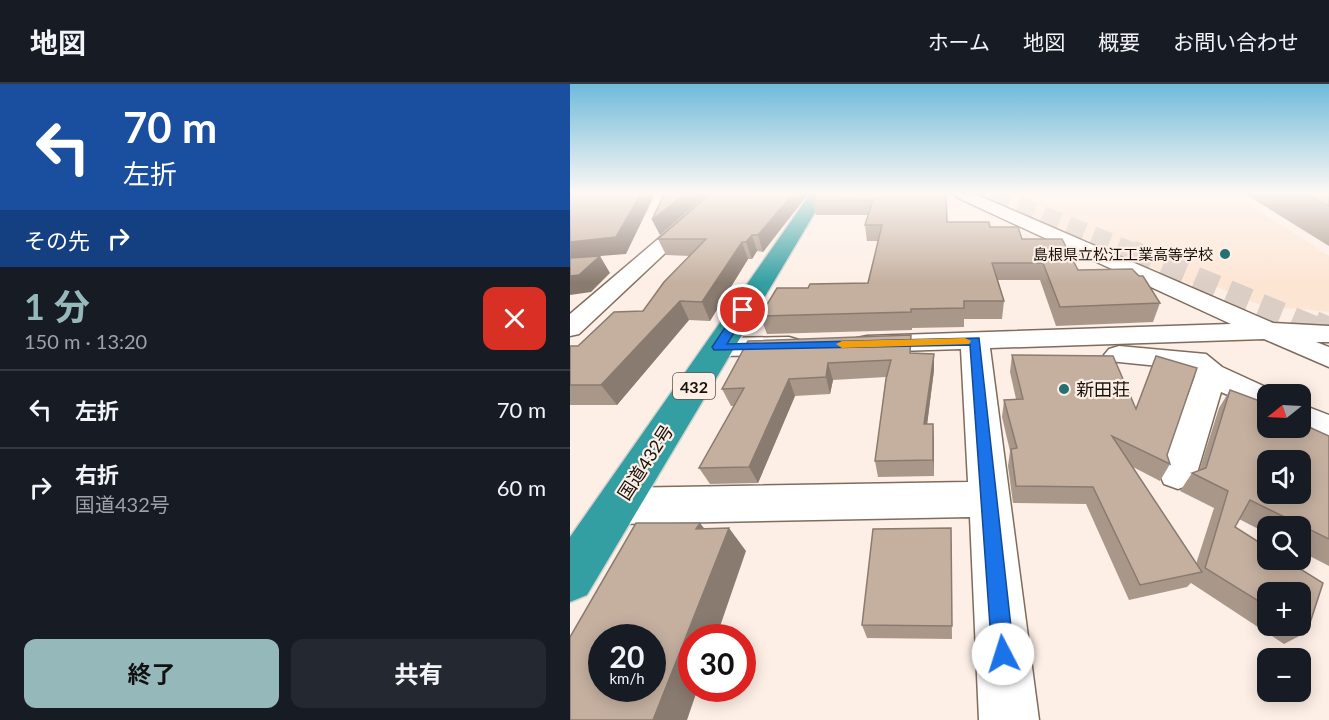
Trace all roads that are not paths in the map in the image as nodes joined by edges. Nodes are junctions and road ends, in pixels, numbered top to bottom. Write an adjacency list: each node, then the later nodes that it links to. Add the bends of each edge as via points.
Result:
1 (682, 224): 5 (street)
2 (799, 224): 15 (highway, 国道432号 / 432)
3 (1029, 224): 9 (street)
4 (647, 236): 5 (street)
5 (626, 268): 6 (street)
6 (609, 294): 7 (street); 8 (street)
7 (570, 298)
8 (570, 328)
9 (1270, 331): 10 (street); 11 (street); 16 (street)
10 (1329, 334)
11 (1036, 339): 12 (street); 17 (street, via 1059,351 1196,360)
12 (975, 341): 13 (street); 22 (street)
13 (847, 344)
14 (812, 345): 15 (street)
15 (718, 347): 23 (highway, 国道432号 / 432)
16 (1329, 358)
17 (1211, 374): 18 (street); 21 (street)
18 (1257, 396)
19 (1311, 421): 20 (street)
20 (1329, 430)
21 (1178, 473)
22 (989, 499): 23 (street); 25 (street)
23 (617, 506): 24 (highway, 国道432号 / 432)
24 (570, 578)
25 (1009, 720)

